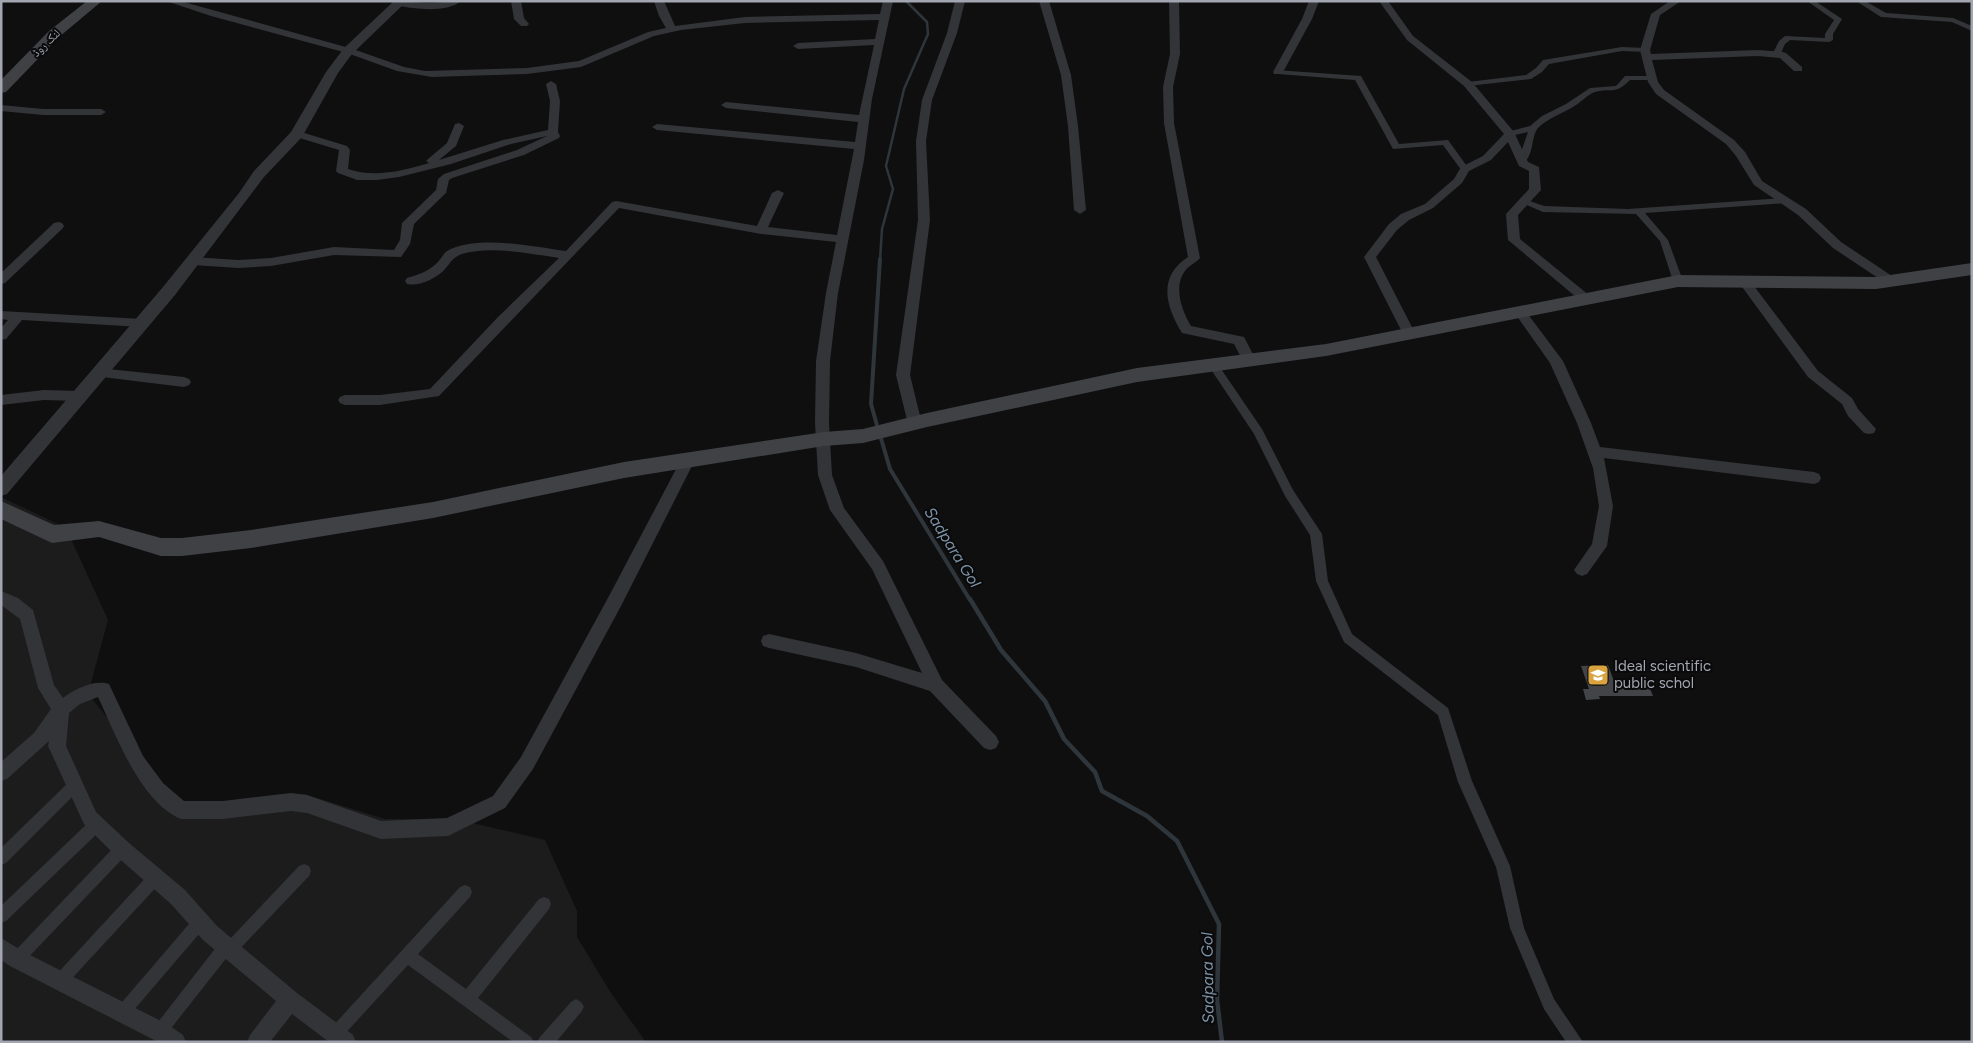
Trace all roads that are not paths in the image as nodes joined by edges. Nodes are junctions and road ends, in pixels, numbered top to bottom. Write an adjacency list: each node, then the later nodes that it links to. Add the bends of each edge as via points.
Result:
1 (96, 1): 30 (main road, لنک روڈ, via 44,43)
2 (170, 1): 22 (street)
3 (457, 1): 15 (street, via 437,7)
4 (516, 1): 17 (street, via 519,19)
5 (659, 1): 18 (street)
6 (888, 1): 16 (street)
7 (960, 1): 75 (street, via 952,34 927,100 921,140 924,220 903,375)
8 (1044, 1): 48 (street, via 1066,75)
9 (1174, 1): 68 (street, via 1175,54 1168,87 1169,123 1194,258 1181,267 1173,297 1187,330 1238,340)
10 (1314, 1): 26 (street)
11 (1383, 1): 29 (street, via 1410,38)
12 (1677, 1): 24 (street, via 1656,14)
13 (1810, 1): 23 (street, via 1838,19 1829,40 1788,38)
14 (1859, 1): 19 (street, via 1884,15 1953,20)
15 (400, 2): 22 (street)
16 (884, 17): 18 (street, via 745,20); 20 (street)
17 (524, 24)
18 (672, 29): 22 (street, via 651,34 581,64 524,72 418,73)
19 (1972, 29)
20 (879, 42): 21 (street); 34 (street)
21 (798, 46)
22 (348, 51): 39 (street, via 332,72)
23 (1777, 53)
24 (1646, 54): 25 (street, via 1783,55); 27 (street); 29 (street, via 1622,50 1575,56 1546,62 1528,77)
25 (1798, 69)
26 (1278, 72): 44 (street, via 1358,78 1396,147 1444,142)
27 (1652, 78): 37 (street, via 1628,78 1618,88 1593,90); 46 (street, via 1671,102 1730,142 1758,183)
28 (552, 84): 38 (street, via 555,91)
29 (1468, 84): 40 (street)
30 (1, 90)
31 (726, 105): 34 (street)
32 (1, 108): 33 (street)
33 (101, 112)
34 (864, 119): 41 (street)
35 (459, 126): 43 (street, via 452,144)
36 (657, 127): 41 (street)
37 (1533, 128): 40 (street); 42 (street)
38 (553, 132): 43 (street, via 509,141); 54 (street, via 555,136 551,140 444,179 442,191 408,223 408,234 397,254 334,250 271,262)
39 (298, 134): 43 (street, via 343,148 342,171 346,173 370,177 398,175); 54 (street, via 259,174)
40 (1510, 134): 42 (street); 44 (street, via 1487,158)
41 (860, 146): 52 (street)
42 (1522, 161): 47 (street, via 1535,169 1535,190)
43 (423, 168)
44 (1465, 169): 66 (street, via 1458,180 1429,206 1393,226 1370,257)
45 (778, 193): 51 (street)
46 (1785, 201): 49 (street); 60 (street, via 1802,212 1836,245)
47 (1524, 202): 49 (street, via 1543,209); 61 (street, via 1512,214 1514,240)
48 (1080, 210)
49 (1638, 212): 58 (street, via 1664,240)
50 (58, 226): 56 (street)
51 (761, 230): 52 (street); 53 (street, via 616,204)
52 (843, 239): 77 (street, via 832,293 824,361)
53 (570, 255): 57 (street, via 474,248 450,254 422,279); 74 (street, via 434,393 380,400)
54 (193, 261): 65 (street)
55 (1972, 268): 60 (main road)
56 (1, 280)
57 (410, 281)
58 (1678, 281): 59 (main road); 61 (main road)
59 (1744, 281): 60 (main road); 76 (street, via 1813,374 1847,401)
60 (1891, 281)
61 (1586, 299): 62 (main road)
62 (1520, 312): 66 (main road); 78 (street, via 1556,362)
63 (1, 315): 64 (street)
64 (19, 316): 65 (street); 67 (street)
65 (142, 323): 70 (street)
66 (1409, 333): 68 (main road, via 1326,350)
67 (1, 336)
68 (1249, 360): 69 (main road)
69 (1213, 365): 75 (main road, via 1137,375); 113 (street, via 1258,432 1289,493 1316,534 1322,581 1348,638 1443,712 1465,782 1504,866 1517,928 1549,1004)
70 (99, 373): 71 (street); 72 (street)
71 (184, 382)
72 (80, 396): 73 (street, via 44,395); 81 (street)
73 (1, 400)
74 (345, 400)
75 (911, 425): 77 (main road, via 847,439)
76 (1869, 429)
77 (824, 439): 79 (main road); 86 (street, via 826,475 837,510 878,565)
78 (1594, 452): 80 (street); 83 (street, via 1606,506 1599,546)
79 (688, 460): 82 (main road, via 624,470 433,510 182,547 161,547 99,529 52,534); 87 (street, via 527,763 499,802 448,827 381,830 307,804 290,802 223,810 181,810 157,789 137,762 103,690 89,692)
80 (1814, 478)
81 (1, 489)
82 (1, 509)
83 (1582, 570)
84 (1, 598): 87 (street, via 27,615 46,688)
85 (769, 641): 86 (street, via 856,660)
86 (936, 685): 88 (street)
87 (61, 709): 89 (street, via 40,739); 90 (street, via 57,746)
88 (990, 742)
89 (1, 773)
90 (75, 785): 91 (street, via 90,818); 93 (street)
91 (97, 824): 92 (street); 98 (street)
92 (122, 849): 95 (street); 101 (street)
93 (1, 858)
94 (304, 872): 100 (street)
95 (156, 877): 99 (street); 103 (street)
96 (465, 892): 102 (street)
97 (544, 904): 105 (street)
98 (1, 916)
99 (200, 922): 100 (street); 107 (street)
100 (228, 948): 104 (street); 108 (street)
101 (9, 954): 103 (street)
102 (407, 955): 105 (street); 109 (street)
103 (59, 982): 107 (street)
104 (290, 1000): 109 (street); 110 (street)
105 (467, 1000): 111 (street)
106 (576, 1007): 112 (street)
107 (122, 1014): 108 (street)
108 (168, 1037)
109 (341, 1037)
110 (257, 1042)
111 (526, 1042)
112 (545, 1042)
113 (1575, 1042)

